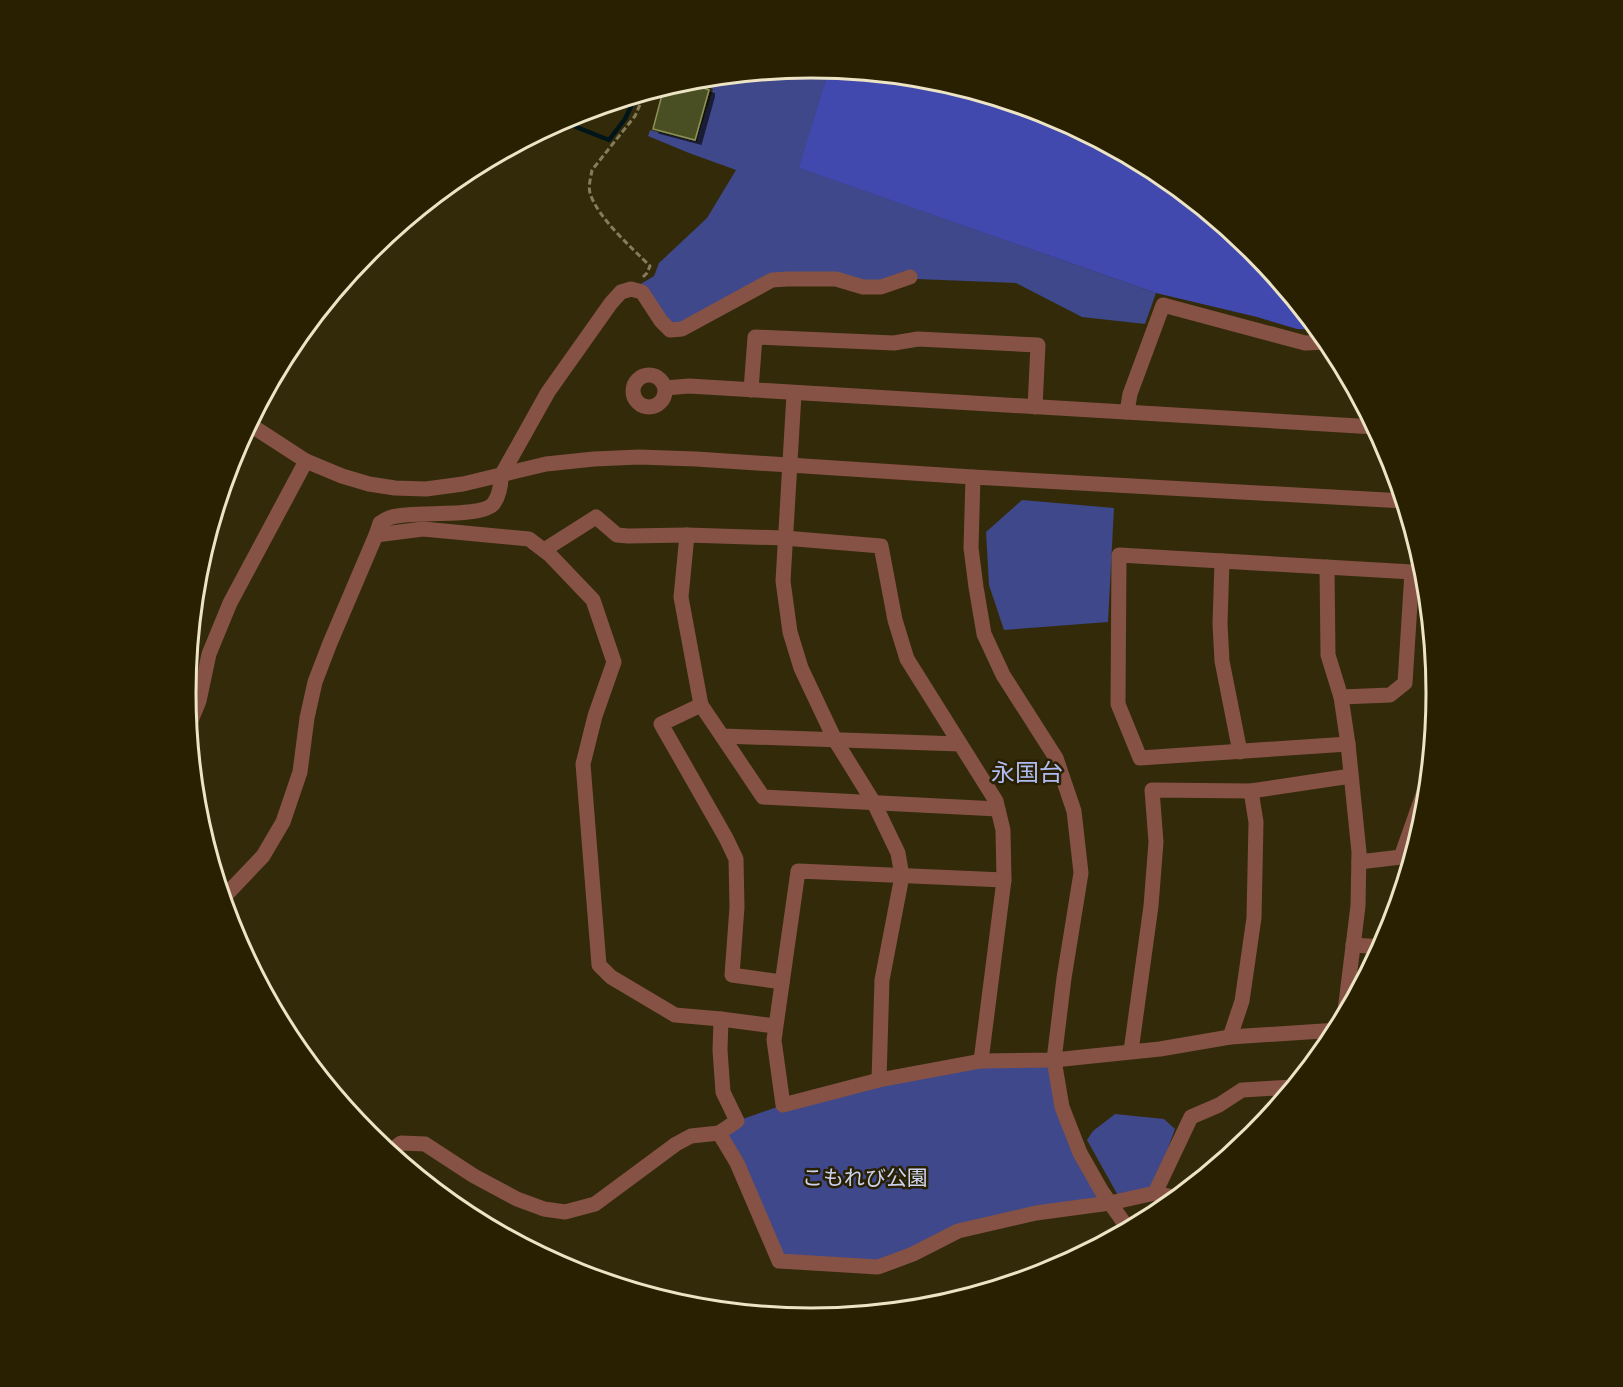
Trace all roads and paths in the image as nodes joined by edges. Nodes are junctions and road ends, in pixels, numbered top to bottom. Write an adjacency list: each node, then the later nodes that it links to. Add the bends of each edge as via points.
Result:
1 (641, 103): 3 (path, via 635,116 592,170 590,180 590,193 611,226 650,266)
2 (910, 277): 3 (street, via 881,287 863,287 836,279 772,280 682,329 670,330 642,292)
3 (631, 289): 14 (street, via 621,292 610,303 567,364)
4 (1316, 343): 9 (street, via 1305,343 1163,305)
5 (665, 388): 6 (street)
6 (751, 390): 7 (street); 8 (street, via 755,337 894,344 918,339 1038,345)
7 (794, 393): 8 (street); 13 (street)
8 (1035, 407): 9 (street)
9 (1127, 412): 10 (street)
10 (1366, 426)
11 (256, 428): 12 (street)
12 (306, 461): 14 (street, via 342,476 395,488 426,489); 27 (street, via 230,603 209,654)
13 (790, 465): 14 (street, via 639,457 546,464); 15 (street); 19 (street)
14 (501, 476): 17 (street, via 501,488 493,504 481,510 392,517 380,523)
15 (973, 477): 16 (street); 51 (street, via 971,548 984,634 1003,675 1056,758 1074,811 1081,873)
16 (1395, 501)
17 (376, 535): 20 (street, via 423,529 528,539); 41 (street, via 315,682 300,772 283,822 263,856)
18 (687, 535): 19 (street); 20 (street, via 617,535 596,517); 26 (street, via 681,597)
19 (784, 538): 29 (street, via 783,581 790,632 801,668); 30 (street, via 881,546 907,659)
20 (543, 550): 46 (street, via 593,600 614,662 583,764 599,965 611,977 675,1015)
21 (1222, 561): 22 (street); 32 (street, via 1222,662); 32 (street, via 1119,555 1118,704 1140,758)
22 (1327, 567): 23 (street); 25 (street, via 1328,655)
23 (1415, 573)
24 (1417, 587): 25 (street, via 1406,683 1390,695)
25 (1341, 697): 31 (street)
26 (701, 705): 28 (street); 44 (street, via 661,724 736,859 732,975)
27 (196, 707)
28 (722, 736): 29 (street); 35 (street, via 763,797)
29 (835, 740): 30 (street); 35 (street)
30 (960, 744): 36 (street)
31 (1348, 744): 32 (street); 33 (street)
32 (1240, 752)
33 (1351, 776): 34 (street); 38 (street)
34 (1251, 790): 49 (street, via 1256,822 1254,918 1242,1001); 50 (street, via 1152,790 1156,842 1152,906)
35 (874, 803): 36 (street); 39 (street, via 898,853)
36 (998, 809): 40 (street, via 1003,830)
37 (1412, 829): 38 (street, via 1401,857)
38 (1359, 862): 42 (street)
39 (902, 876): 40 (street); 44 (street, via 798,871); 53 (street, via 882,980)
40 (1004, 880): 52 (street)
41 (229, 892)
42 (1353, 945): 43 (street); 45 (street)
43 (1373, 946)
44 (782, 982): 47 (street)
45 (1347, 998)
46 (721, 1019): 47 (street); 55 (street, via 723,1092 738,1121)
47 (775, 1026): 53 (street, via 783,1105)
48 (1326, 1031): 49 (street)
49 (1230, 1036): 50 (street)
50 (1131, 1051): 51 (street)
51 (1054, 1060): 52 (street); 59 (street, via 1062,1107 1080,1153)
52 (981, 1061): 53 (street)
53 (879, 1080)
54 (1284, 1088): 57 (street, via 1242,1090 1191,1117)
55 (719, 1133): 56 (street, via 691,1136 595,1204 565,1212 517,1199 425,1144 401,1143); 59 (street, via 737,1163 779,1261 878,1267 958,1231 1036,1213)
56 (396, 1147)
57 (1155, 1192): 58 (street); 59 (street)
58 (1167, 1195)
59 (1110, 1203): 60 (street)
60 (1124, 1223)

